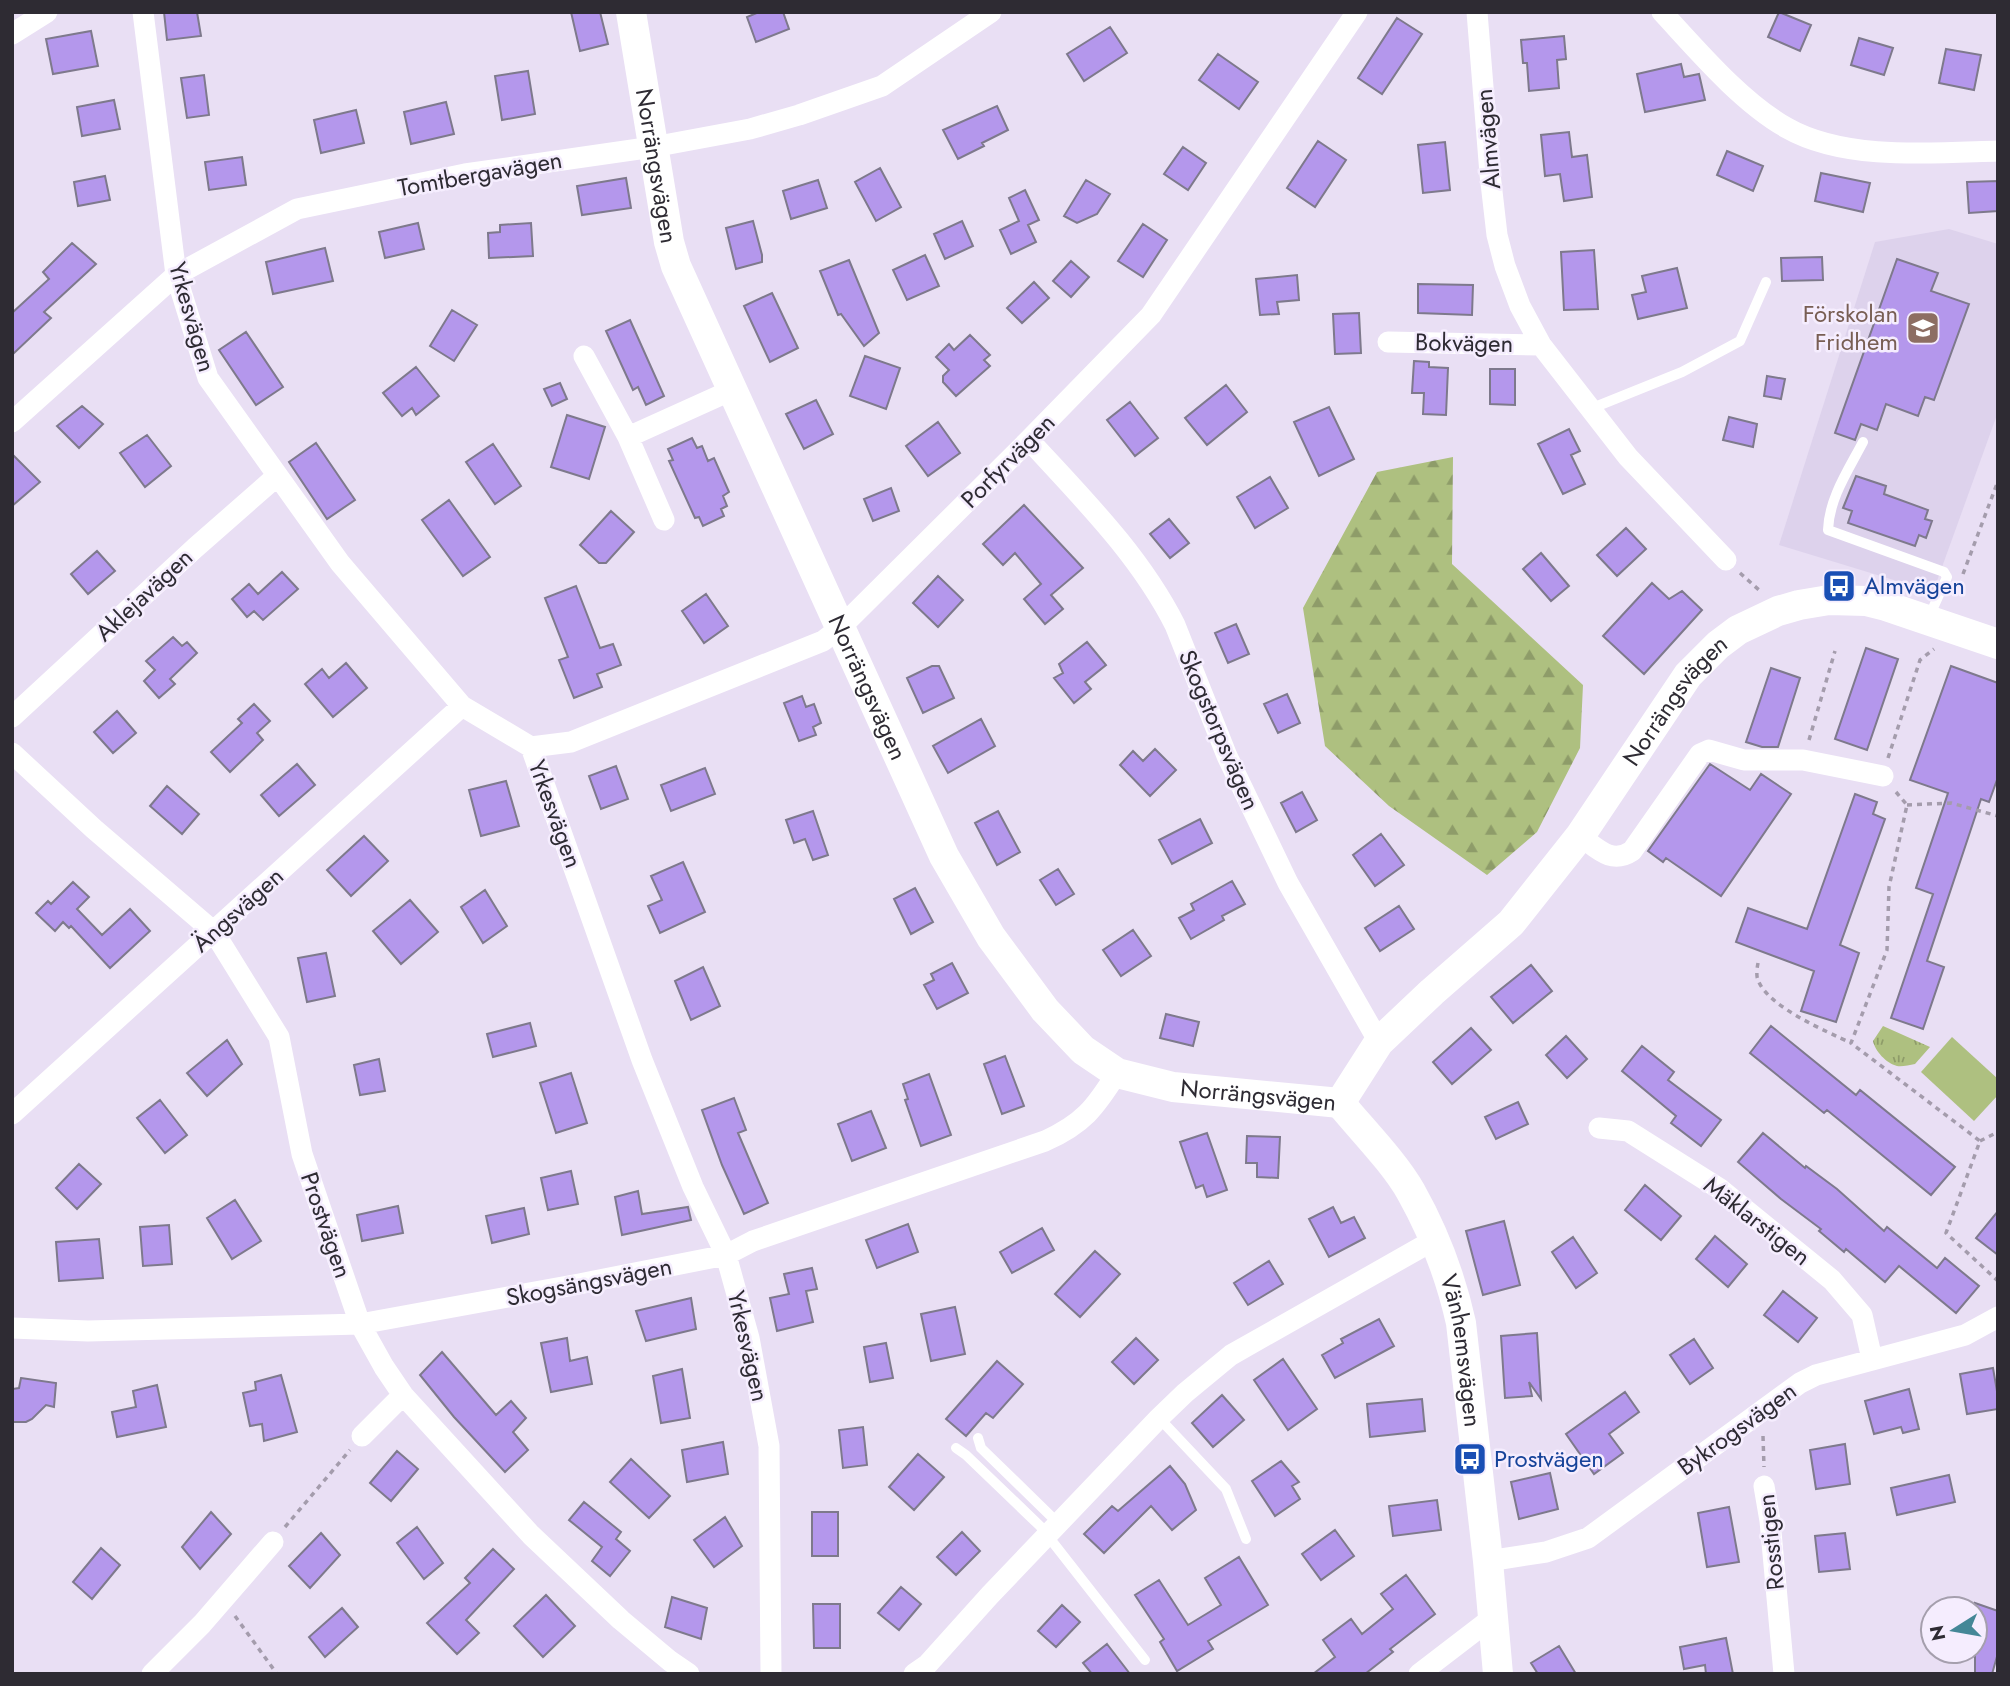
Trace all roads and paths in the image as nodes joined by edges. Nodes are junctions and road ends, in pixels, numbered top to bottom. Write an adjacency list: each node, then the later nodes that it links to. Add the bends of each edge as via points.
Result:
1 (47, 12): 8 (street)
2 (143, 12): 11 (street, Yrkesvägen)
3 (631, 12): 9 (street, Norrängsvägen)
4 (990, 12): 9 (street, Tomtbergavägen, via 882,86 750,129)
5 (1357, 12): 20 (street, Porfyrvägen, via 1151,316)
6 (1478, 12): 14 (street, Almvägen, via 1497,235 1520,306)
7 (1662, 12): 10 (street, via 1760,109 1814,139 1884,153)
8 (12, 34)
9 (653, 147): 11 (street, Tomtbergavägen, via 465,174 297,209); 16 (street, Norrängsvägen, via 676,266)
10 (1998, 151)
11 (176, 275): 18 (street, Tomtbergavägen); 22 (street, Yrkesvägen, via 208,378)
12 (1766, 282): 17 (lane, via 1740,341 1682,372)
13 (1388, 342): 14 (street, Bokvägen)
14 (1541, 345): 17 (street, Almvägen)
15 (584, 356): 19 (street)
16 (732, 390): 19 (street); 28 (street, Norrängsvägen)
17 (1590, 409): 25 (street, Almvägen, via 1628,457)
18 (12, 422)
19 (628, 437): 24 (street)
20 (1030, 440): 28 (street, Porfyrvägen); 42 (street, Skogstorpsvägen, via 1128,551 1166,606 1227,756 1288,883)
21 (1863, 442): 27 (lane, via 1838,490 1828,530 1944,572 1947,577)
22 (277, 476): 31 (street, Yrkesvägen, via 340,563); 32 (street, Aklejavägen)
23 (1998, 481): 26 (path)
24 (664, 520)
25 (1726, 560)
26 (1960, 582)
27 (1937, 623): 29 (street, Norrängsvägen); 36 (path, via 1941,643 1920,660); 39 (street, Norrängsvägen, via 1866,601 1829,600 1778,611 1738,630 1688,675)
28 (840, 628): 33 (street, Porfyrvägen, via 823,641 571,742); 44 (street, Norrängsvägen, via 944,856 991,937 1064,1031)
29 (1998, 644)
30 (1835, 651): 35 (path)
31 (462, 706): 33 (street, Yrkesvägen); 40 (street, Ängsvägen)
32 (12, 717)
33 (531, 747): 51 (street, Yrkesvägen, via 642,1060)
34 (12, 753): 40 (street, Prostvägen)
35 (1803, 760): 36 (street); 39 (street, via 1744,760 1704,751 1632,852 1616,858 1606,855)
36 (1882, 776): 37 (path)
37 (1907, 805): 38 (path, via 1951,803); 43 (path, via 1889,887 1886,950)
38 (1998, 816)
39 (1580, 836): 42 (street, Norrängsvägen, via 1511,923)
40 (214, 932): 46 (street, Ängsvägen); 54 (street, Prostvägen, via 279,1037 302,1154)
41 (1758, 963): 43 (path, via 1757,979 1769,995 1803,1020)
42 (1379, 1042): 45 (street, Norrängsvägen)
43 (1851, 1043): 49 (path)
44 (1117, 1073): 45 (street, Norrängsvägen, via 1173,1087); 51 (street, Skogsängsvägen, via 1101,1099 1068,1131 753,1241)
45 (1340, 1103): 50 (street, Vänhemsvägen, via 1410,1190)
46 (12, 1114)
47 (1599, 1128): 56 (street, Mäklarstigen, via 1628,1131 1720,1189 1832,1280 1863,1315)
48 (1998, 1132): 49 (path)
49 (1980, 1141): 52 (path, via 1946,1233)
50 (1434, 1240): 59 (street, via 1231,1355); 67 (street, Vänhemsvägen, via 1461,1323)
51 (726, 1255): 54 (street, Skogsängsvägen); 74 (street, Yrkesvägen, via 749,1338 769,1446)
52 (1998, 1281)
53 (1998, 1317): 56 (street, Bykrogsvägen, via 1965,1335)
54 (360, 1324): 55 (street, Skogsängsvägen, via 88,1331); 57 (street, Prostvägen)
55 (12, 1328)
56 (1872, 1359): 58 (street, Bykrogsvägen, via 1800,1382)
57 (403, 1395): 60 (street); 73 (street, Prostvägen, via 531,1535 621,1620)
58 (1762, 1410): 63 (path, Rosstigen); 67 (street, Bykrogsvägen, via 1588,1538 1546,1552)
59 (1159, 1418): 64 (street); 65 (lane, via 1226,1489)
60 (362, 1436): 66 (path)
61 (978, 1438): 64 (lane)
62 (956, 1448): 64 (lane, via 1040,1526)
63 (1764, 1486): 78 (street, Rosstigen)
64 (1053, 1530): 70 (lane, via 1064,1555); 75 (street)
65 (1246, 1539)
66 (273, 1542): 68 (street)
67 (1488, 1561): 69 (street, Vänhemsvägen)
68 (223, 1600): 71 (street); 72 (path)
69 (1492, 1618): 76 (street); 77 (street, Vänhemsvägen)
70 (1145, 1660)
71 (152, 1674)
72 (277, 1674)
73 (689, 1674)
74 (771, 1674)
75 (914, 1674)
76 (1419, 1674)
77 (1498, 1674)
78 (1784, 1674)

